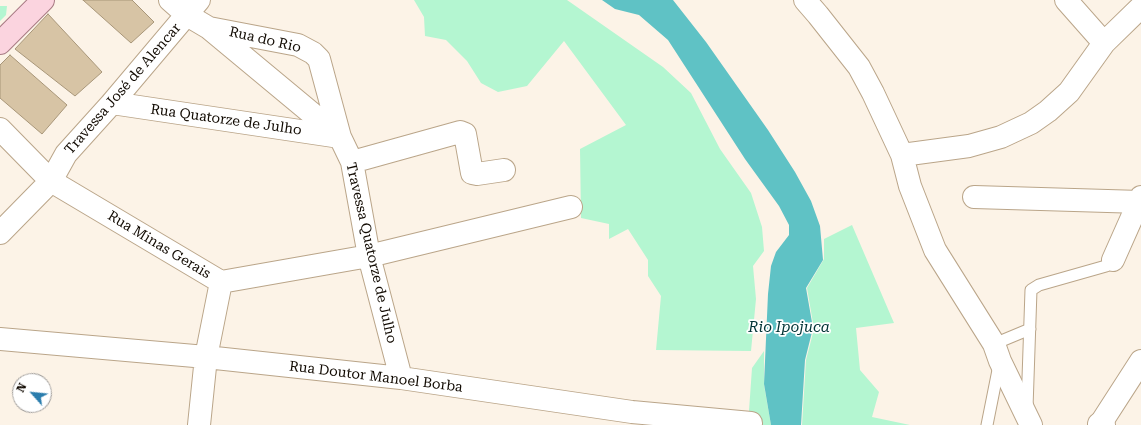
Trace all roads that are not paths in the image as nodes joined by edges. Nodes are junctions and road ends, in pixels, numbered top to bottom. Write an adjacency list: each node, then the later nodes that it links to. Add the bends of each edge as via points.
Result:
1 (43, 0): 8 (main road)
2 (170, 0): 6 (street)
3 (805, 0): 14 (street, via 859,67)
4 (1066, 0): 9 (street)
5 (1141, 7): 9 (street)
6 (193, 8): 7 (street); 11 (street, Travessa José de Alencar)
7 (209, 28): 10 (street, Rua do Rio, via 298,45); 13 (street)
8 (0, 43)
9 (1104, 43): 14 (street, via 1069,92 1031,123 1001,137 969,146)
10 (319, 59): 13 (street, Travessa Quatorze de Julho)
11 (112, 103): 13 (street, Rua Quatorze de Julho); 17 (street, Travessa José de Alencar, via 66,154)
12 (0, 129): 17 (street, Rua Minas Gerais)
13 (340, 137): 15 (street, Travessa Quatorze de Julho)
14 (902, 155): 27 (street, via 910,186 936,250)
15 (352, 162): 16 (street, via 460,132 465,134 471,171 474,175); 22 (street, Travessa Quatorze de Julho)
16 (504, 170)
17 (51, 181): 21 (street, Travessa José de Alencar); 24 (street, Rua Minas Gerais)
18 (974, 197): 19 (street)
19 (1140, 201): 23 (street)
20 (571, 207): 22 (street, Rua Minas Gerais)
21 (0, 233)
22 (369, 256): 24 (street, Rua Minas Gerais); 30 (street, Travessa Quatorze de Julho)
23 (1113, 260): 25 (lane, via 1106,266 1034,287 1030,294)
24 (221, 282): 28 (street)
25 (1030, 329): 27 (lane); 33 (lane)
26 (0, 339): 28 (street, Rua Doutor Manoel Borba)
27 (997, 352): 33 (street); 37 (lane)
28 (206, 357): 30 (street, Rua Doutor Manoel Borba); 36 (street)
29 (1141, 361): 35 (street)
30 (401, 378): 32 (street, Rua Doutor Manoel Borba)
31 (1141, 382): 35 (street)
32 (632, 419): 34 (street, Rua Doutor Manoel Borba)
33 (1029, 420)
34 (751, 423)
35 (1101, 424)
36 (199, 425)
37 (987, 425)

